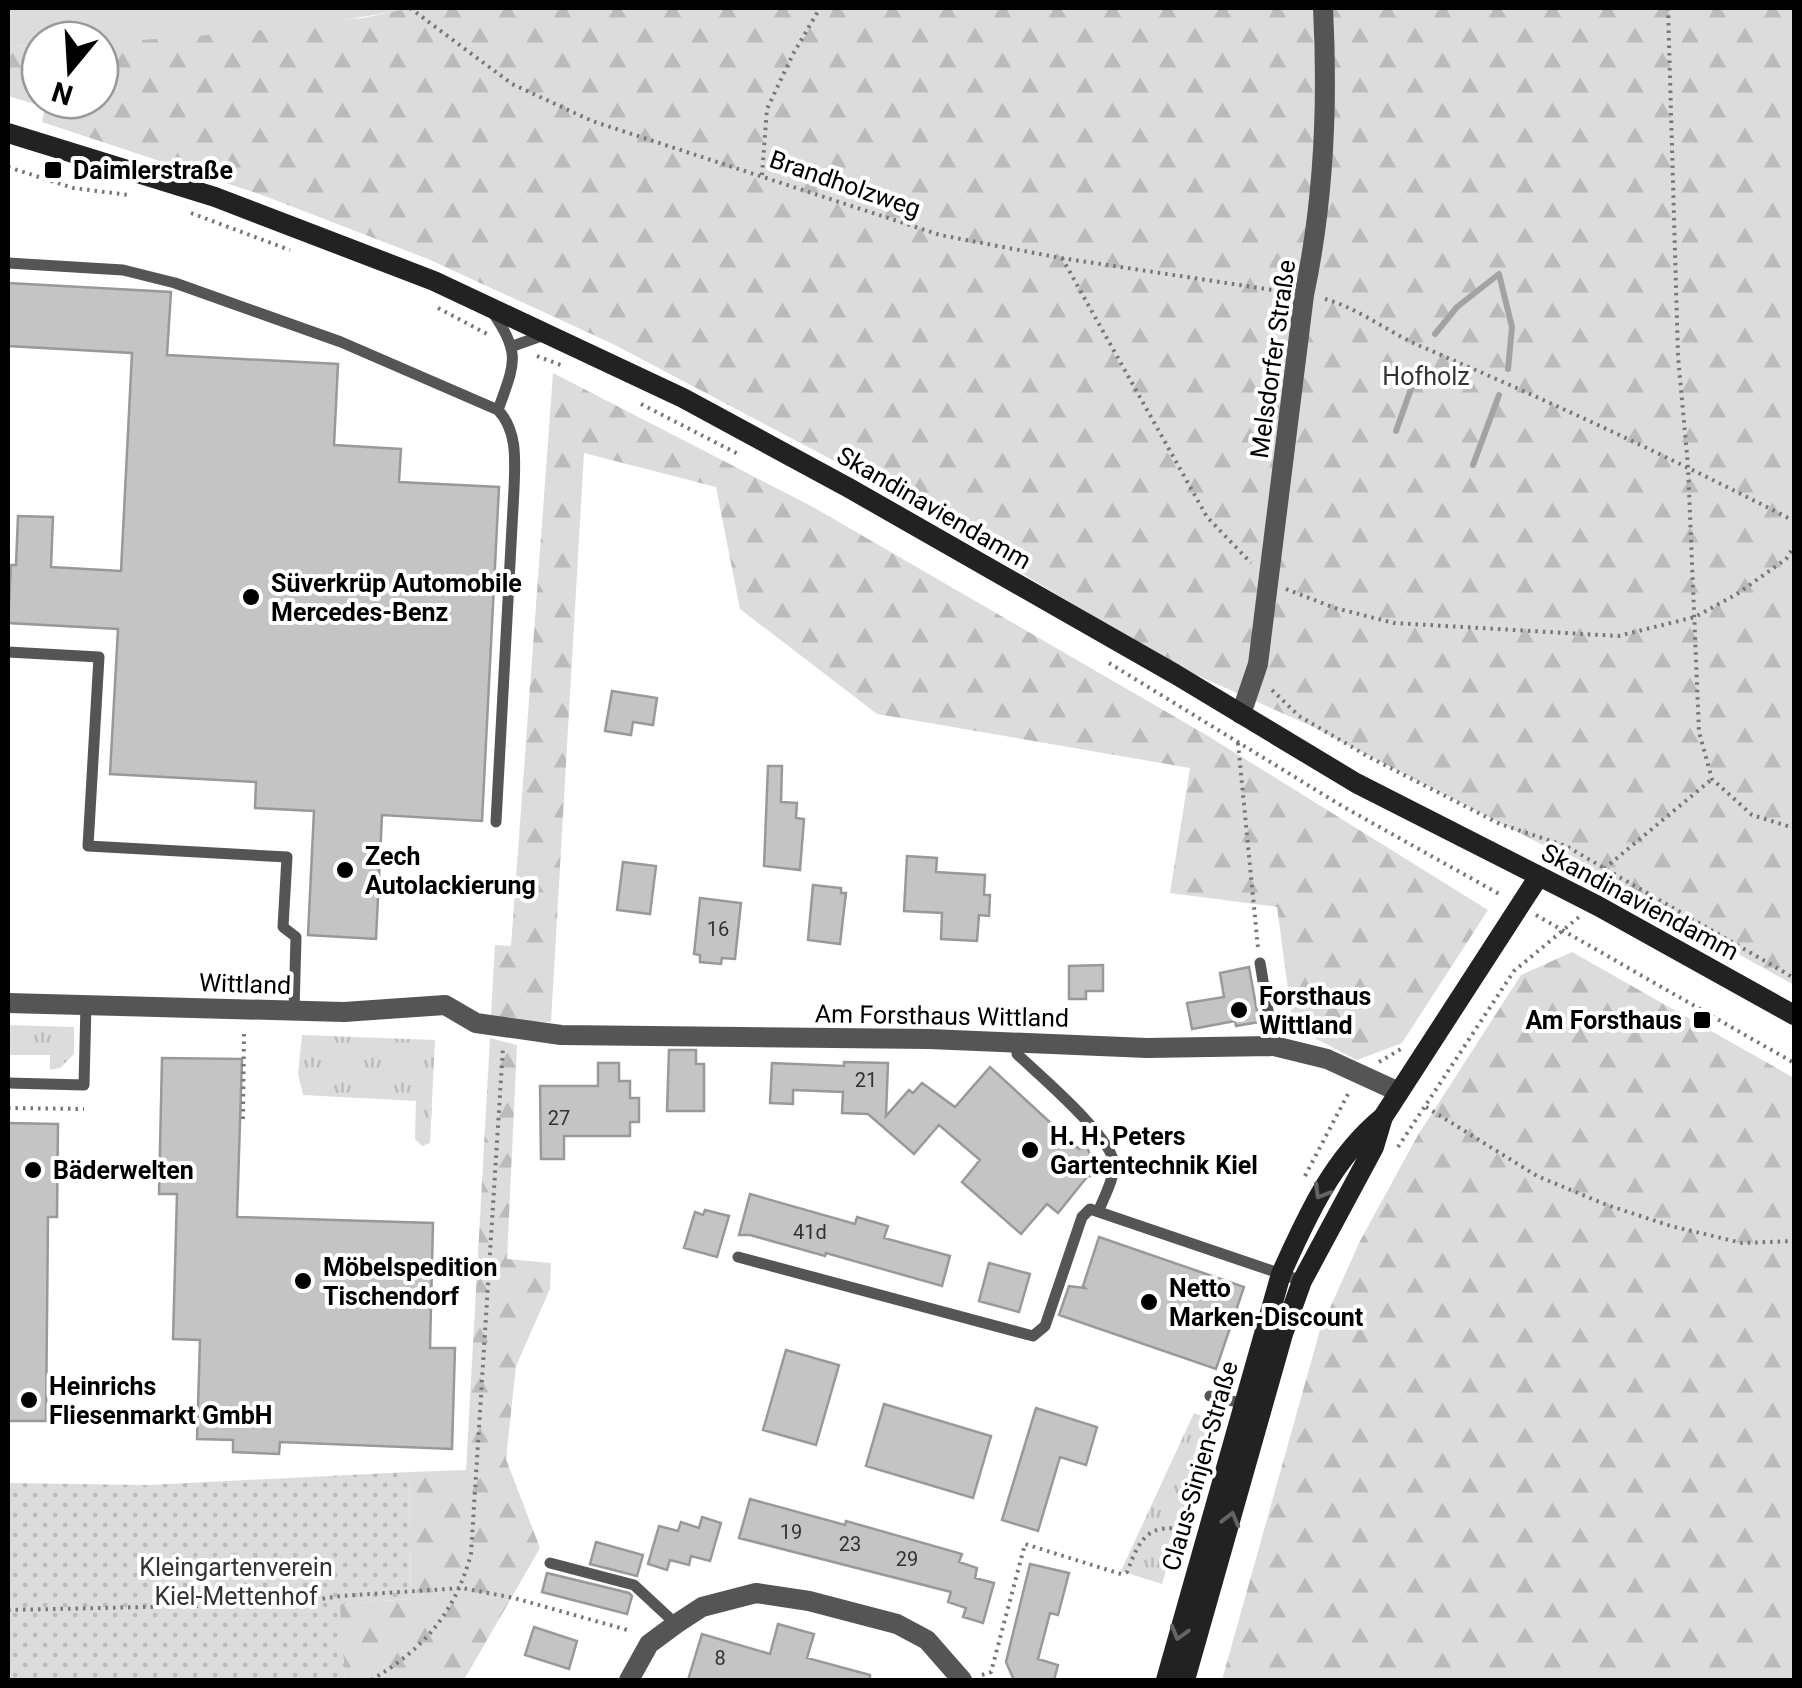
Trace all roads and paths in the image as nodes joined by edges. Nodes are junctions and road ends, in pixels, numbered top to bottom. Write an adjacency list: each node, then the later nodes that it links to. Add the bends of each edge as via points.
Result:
1 (61, 8): 2 (path)
2 (89, 8)
3 (410, 8): 9 (path, Brandholzweg, via 512,84 592,121)
4 (820, 8): 9 (path, via 767,110)
5 (1322, 8): 15 (street, Melsdorfer Straße, via 1324,128)
6 (1668, 8): 24 (path, via 1678,356)
7 (8, 133): 17 (main road, Skandinaviendamm, via 215,197)
8 (8, 167): 10 (path, via 73,188)
9 (762, 174): 13 (path, Brandholzweg, via 940,234)
10 (140, 197)
11 (188, 212): 12 (path)
12 (296, 252)
13 (1061, 258): 15 (path, Brandholzweg); 27 (path, via 1208,516)
14 (8, 263): 22 (lane, via 123,270 175,283 341,342)
15 (1304, 295): 24 (path, Brandholzweg, via 1330,300); 27 (street, Melsdorfer Straße)
16 (432, 305): 19 (path)
17 (487, 305): 18 (main road, Skandinaviendamm); 19 (lane)
18 (550, 334): 19 (lane); 32 (main road, Skandinaviendamm, via 849,488)
19 (514, 346): 20 (path); 22 (lane)
20 (570, 368)
21 (626, 396): 23 (path)
22 (498, 410): 35 (lane, via 511,431 514,474)
23 (746, 458)
24 (1688, 466): 25 (path, Brandholzweg); 28 (path)
25 (1794, 521)
26 (1794, 547): 28 (path, via 1736,594)
27 (1268, 582): 28 (path, via 1394,623 1469,629 1618,636); 31 (street, Melsdorfer Straße)
28 (1695, 616): 34 (path, via 1699,732)
29 (8, 652): 46 (lane, via 99,657 88,846 288,857 284,927 296,937)
30 (1103, 659): 33 (path)
31 (1258, 664): 32 (street, Melsdorfer Straße); 37 (path, via 1274,694 1299,716 1500,824 1566,846)
32 (1241, 714): 33 (path); 38 (main road, Skandinaviendamm, via 1356,783)
33 (1238, 740): 39 (path); 41 (path)
34 (1712, 779): 36 (path, via 1752,815); 37 (path)
35 (496, 822)
36 (1794, 828)
37 (1605, 868): 42 (path)
38 (1539, 876): 39 (main road, Claus-Sinjen-Straße); 47 (main road, Skandinaviendamm)
39 (1522, 906): 40 (path); 54 (main road, Claus-Sinjen-Straße)
40 (1563, 931): 52 (path); 55 (path, via 1514,971)
41 (1260, 963): 51 (lane)
42 (1794, 978)
43 (8, 1002): 44 (street, Wittland)
44 (86, 1004): 45 (street, Wittland); 53 (lane, via 84,1085)
45 (242, 1009): 46 (street, Wittland); 58 (path)
46 (294, 1011): 48 (street, Wittland, via 445,1005)
47 (1794, 1015)
48 (476, 1023): 49 (street, Am Forsthaus Wittland)
49 (510, 1030): 50 (street, Am Forsthaus Wittland); 68 (path, via 504,1041 472,1554)
50 (1017, 1042): 51 (street, Am Forsthaus Wittland); 60 (lane, via 1017,1054 1086,1120 1113,1159)
51 (1274, 1046): 54 (street, Am Forsthaus Wittland, via 1327,1058)
52 (1794, 1064)
53 (8, 1084)
54 (1400, 1092): 63 (main road, Claus-Sinjen-Straße, via 1374,1147)
55 (1424, 1106): 59 (path); 61 (path, via 1536,1176 1607,1205 1742,1243)
56 (8, 1108): 57 (path)
57 (84, 1110)
58 (243, 1119)
59 (1397, 1148)
60 (1099, 1210): 62 (lane, via 1082,1217 1044,1326 1033,1336); 63 (lane)
61 (1794, 1240)
62 (738, 1257)
63 (1292, 1278): 65 (main road, Claus-Sinjen-Straße)
64 (1210, 1396): 65 (lane)
65 (1252, 1406): 75 (main road, Claus-Sinjen-Straße, one-way to 75); 76 (main road, Claus-Sinjen-Straße, one-way to 65)
66 (1189, 1530): 74 (path, via 1152,1530 1120,1574 1025,1544 990,1672)
67 (550, 1563): 70 (lane, via 634,1586)
68 (462, 1588): 69 (path, via 286,1604); 71 (path, via 630,1630); 72 (path, via 404,1661)
69 (8, 1610)
70 (676, 1624): 71 (street); 74 (street, via 702,1607 756,1593 810,1601 897,1624 927,1640)
71 (649, 1644): 73 (street)
72 (372, 1680)
73 (628, 1680)
74 (962, 1680)
75 (1166, 1680)
76 (1186, 1680)

